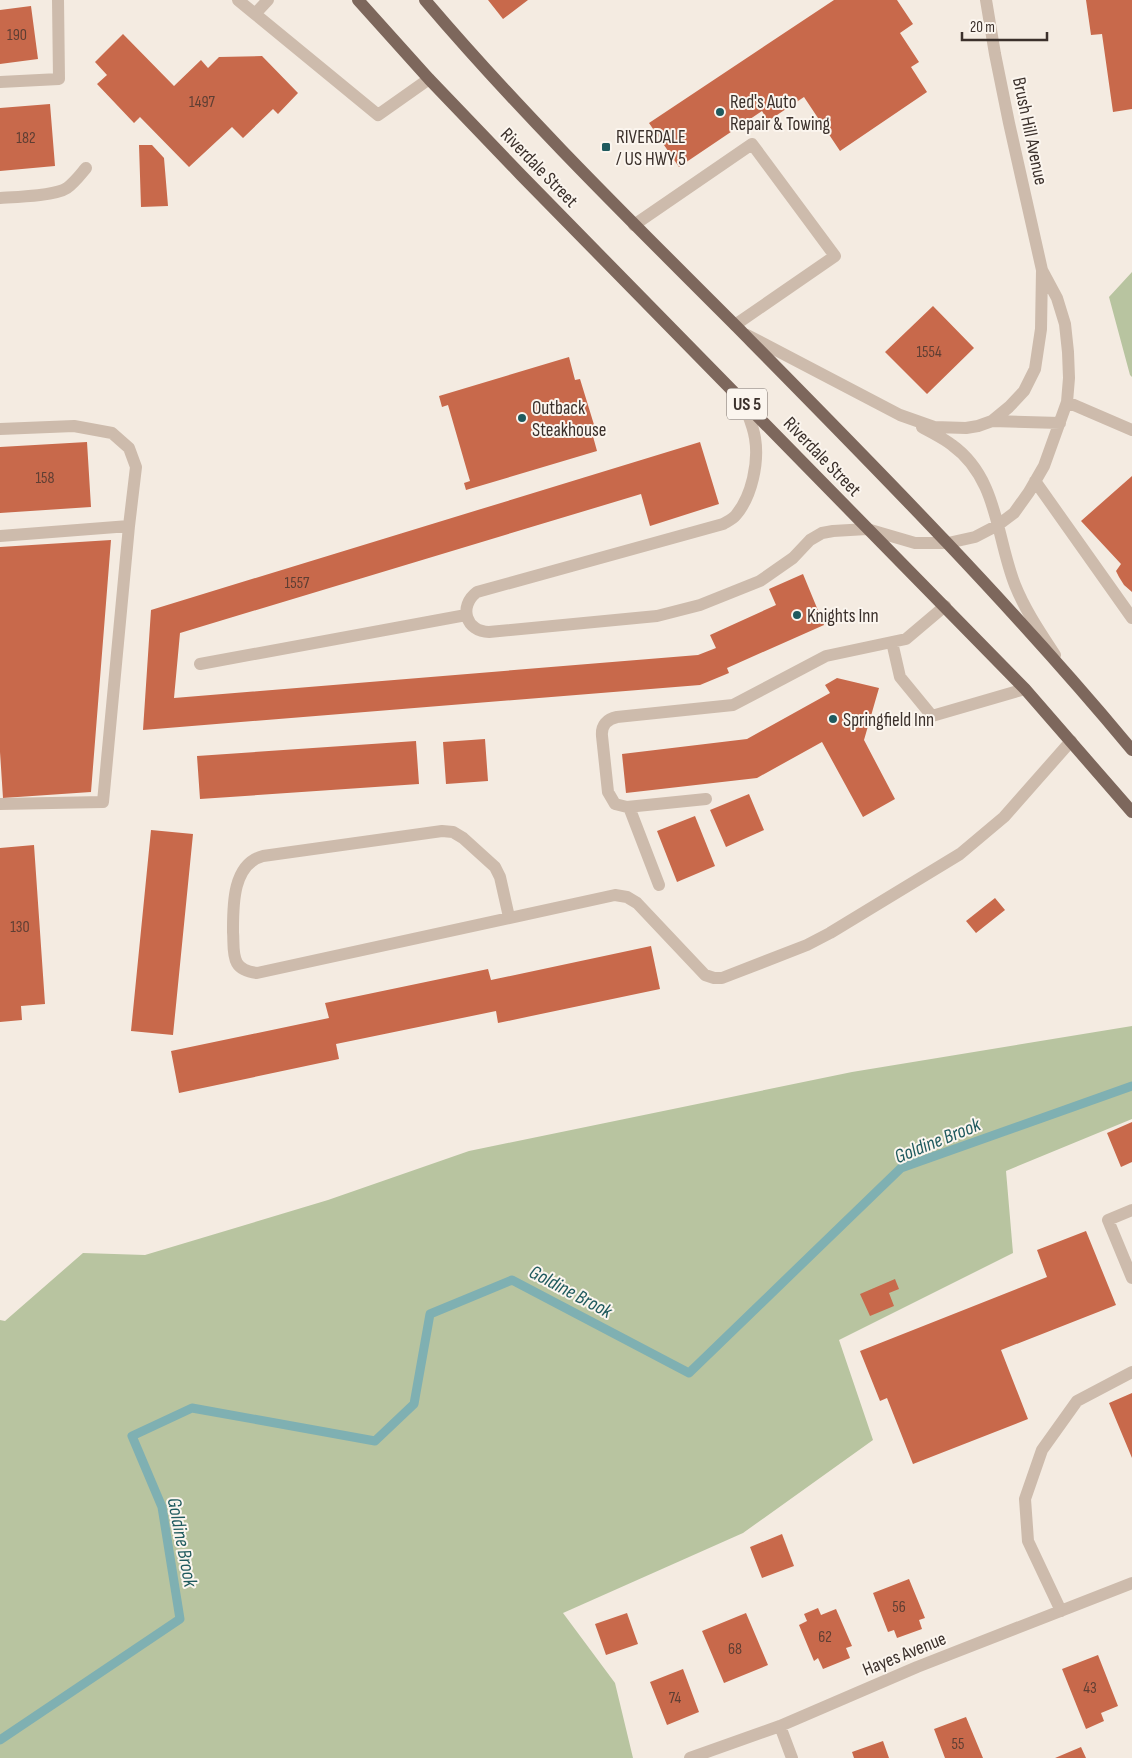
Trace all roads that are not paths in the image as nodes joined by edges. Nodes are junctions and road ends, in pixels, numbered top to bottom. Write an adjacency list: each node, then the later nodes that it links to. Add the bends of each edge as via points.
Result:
1 (58, 0): 9 (street, via 59,79)
2 (238, 0): 7 (street)
3 (268, 0): 7 (street)
4 (425, 0): 12 (main road, Riverdale Street / US 5)
5 (986, 0): 13 (street, Brush Hill Avenue)
6 (359, 2): 8 (main road, Riverdale Street / US 5)
7 (256, 14): 8 (street, via 378,115)
8 (428, 79): 15 (main road, Riverdale Street / US 5)
9 (0, 82)
10 (86, 168): 11 (street, via 65,189)
11 (0, 198)
12 (634, 225): 14 (main road, Riverdale Street / US 5); 14 (street, via 752,144 835,256)
13 (1042, 270): 16 (street, Brush Hill Avenue, via 1057,298 1065,324 1069,378); 18 (street, Brush Hill Avenue, via 1041,329 1035,369 1018,399)
14 (739, 329): 17 (street, Brush Hill Avenue); 27 (main road, Riverdale Street / US 5)
15 (742, 399): 25 (main road, Riverdale Street / US 5); 29 (street, via 755,436 756,453 750,486 735,517 723,524 482,591 469,600)
16 (1067, 402): 19 (street, Brush Hill Avenue); 21 (street)
17 (900, 415): 18 (street, Brush Hill Avenue, via 934,427 956,429); 23 (street, Brush Hill Avenue, via 952,445 973,465 983,479)
18 (992, 421): 19 (street, Brush Hill Avenue)
19 (1060, 423): 22 (street, Brush Hill Avenue)
20 (0, 429): 24 (street, via 74,426 112,433 129,448 136,467)
21 (1132, 430)
22 (1035, 482): 23 (street, Brush Hill Avenue, via 1014,513); 30 (street)
23 (998, 525): 27 (street, Brush Hill Avenue, via 975,537); 33 (street, Brush Hill Avenue, via 1006,561 1026,611)
24 (129, 526): 26 (street); 38 (street, via 103,802)
25 (867, 529): 27 (street, Brush Hill Avenue, via 915,543); 28 (main road, Riverdale Street / US 5); 29 (street, Brush Hill Avenue, via 822,533 760,581 724,597 657,616 484,632 474,628)
26 (0, 536)
27 (948, 543): 33 (main road, Riverdale Street / US 5)
28 (945, 606): 31 (street, via 911,636); 34 (main road, Riverdale Street / US 5)
29 (466, 615): 32 (street)
30 (1132, 618)
31 (892, 642): 34 (street, via 900,677 932,716); 39 (street, via 826,656 733,705 617,716 608,720 601,731 608,792 615,804)
32 (200, 664)
33 (1067, 673): 36 (main road, Riverdale Street / US 5)
34 (1024, 689): 35 (main road, Riverdale Street / US 5)
35 (1071, 741): 40 (main road, Riverdale Street / US 5); 42 (street, via 1004,817 960,854 807,946 732,976 714,978 705,974 641,907 626,897 615,895)
36 (1132, 749)
37 (706, 799): 39 (street)
38 (0, 804)
39 (629, 807): 41 (street)
40 (1132, 812)
41 (660, 884)
42 (508, 917): 42 (street, via 257,973 242,968 234,955 234,896 244,868 254,858 442,831 453,832 463,838 495,867)
43 (1132, 1210): 44 (street, via 1108,1220)
44 (1132, 1278)
45 (1132, 1372): 47 (street, via 1077,1401 1042,1450 1025,1499 1028,1541)
46 (1132, 1583): 47 (street, Hayes Avenue)
47 (1061, 1611): 48 (street, Hayes Avenue, via 917,1667)
48 (780, 1726): 49 (street, Hayes Avenue); 50 (street)
49 (690, 1758)
50 (792, 1758)

